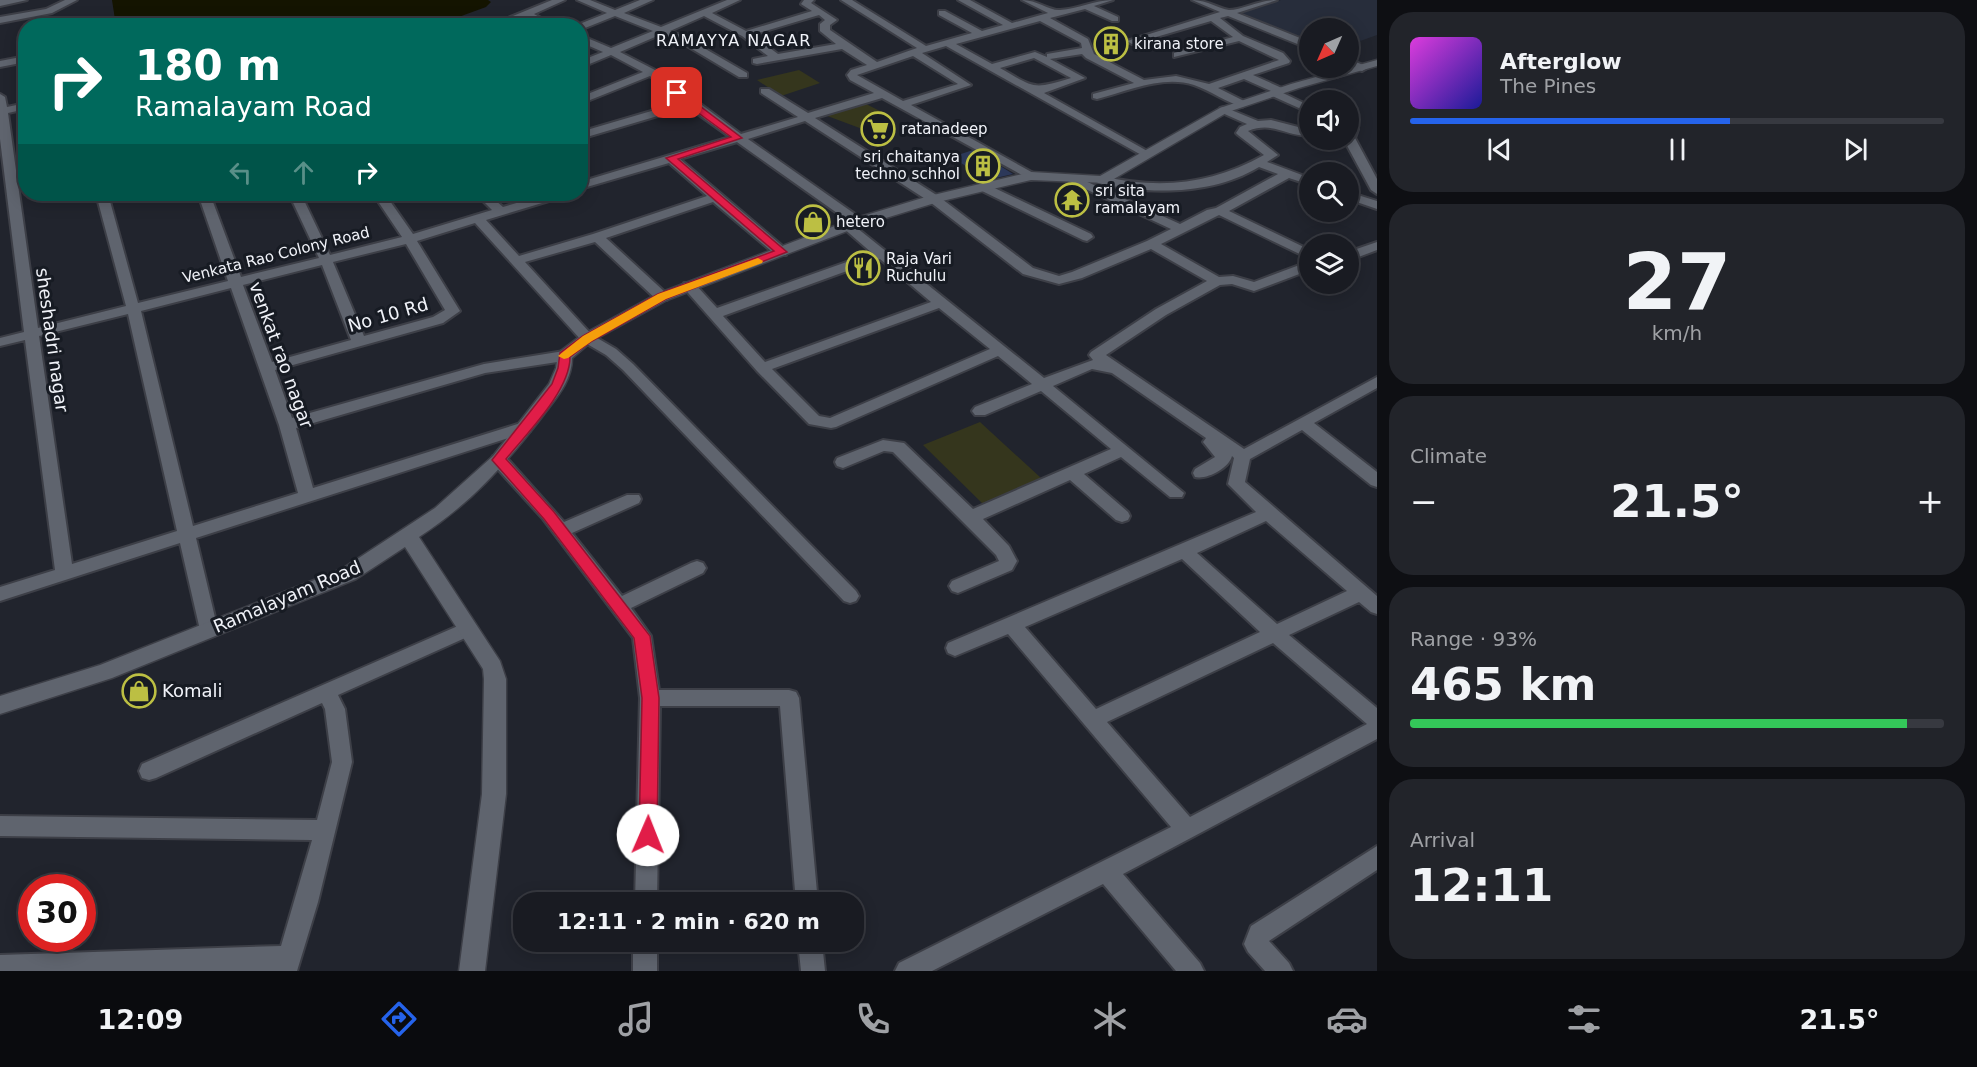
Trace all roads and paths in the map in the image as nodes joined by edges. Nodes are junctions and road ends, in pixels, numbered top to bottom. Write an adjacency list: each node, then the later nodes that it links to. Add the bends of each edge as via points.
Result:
1 (22, 0): 15 (street)
2 (72, 0): 18 (street, via 60,8)
3 (560, 0): 22 (street)
4 (582, 0): 19 (street)
5 (648, 0): 19 (street)
6 (735, 0): 20 (street)
7 (809, 0): 17 (street, via 806,4)
8 (846, 0): 43 (street)
9 (963, 0): 33 (street)
10 (1027, 0): 24 (street)
11 (1067, 0): 16 (street)
12 (1108, 0): 16 (street)
13 (1197, 0): 21 (street)
14 (1272, 0): 21 (street)
15 (0, 3)
16 (1084, 7): 24 (street); 30 (street)
17 (820, 12): 35 (street); 42 (street, via 832,20 824,29)
18 (38, 13): 26 (street); 31 (street)
19 (613, 13): 32 (street); 34 (street)
20 (705, 13): 34 (street); 35 (street)
21 (1229, 13): 25 (street); 40 (street)
22 (526, 14): 27 (street); 28 (street)
23 (942, 14): 36 (street)
24 (1057, 14): 29 (street)
25 (1212, 17): 37 (street); 38 (street)
26 (39, 18)
27 (515, 18)
28 (534, 18)
29 (1042, 18): 33 (street); 44 (street, via 1085,41)
30 (1115, 19)
31 (0, 20)
32 (588, 24)
33 (1013, 27): 36 (street)
34 (660, 30): 45 (street); 61 (street)
35 (745, 34): 49 (street)
36 (982, 35): 41 (street)
37 (1240, 38): 47 (street); 60 (street, via 1280,55 1285,61)
38 (1132, 41)
39 (588, 42): 45 (street)
40 (1299, 42)
41 (949, 44): 43 (street); 56 (street)
42 (844, 46): 49 (street); 55 (street)
43 (925, 49): 46 (street)
44 (1086, 50): 48 (street); 63 (street, via 1090,56)
45 (611, 52): 52 (street); 59 (street)
46 (914, 52): 55 (street); 73 (street, via 966,85)
47 (1177, 54)
48 (1051, 56)
49 (776, 57): 51 (street)
50 (18, 61): 54 (street)
51 (757, 61)
52 (588, 62)
53 (1377, 63): 58 (street)
54 (0, 64)
55 (875, 66): 67 (street, via 852,75)
56 (995, 67): 62 (street); 62 (street, via 1035,55 1080,79 1039,91)
57 (1359, 67): 58 (street)
58 (1362, 68): 66 (street)
59 (651, 72): 69 (street); 70 (street)
60 (1242, 74): 64 (street); 66 (street)
61 (743, 75)
62 (1014, 78): 83 (street)
63 (1144, 84): 64 (street, via 1180,79); 68 (street)
64 (1210, 87): 71 (street)
65 (765, 91): 77 (street)
66 (1277, 92): 71 (street); 72 (street)
67 (880, 95): 73 (street); 77 (street)
68 (1097, 96)
69 (588, 98)
70 (690, 104): 80 (street); 81 (street)
71 (1242, 104): 76 (street)
72 (1299, 104)
73 (900, 105): 88 (street)
74 (1, 106): 75 (street); 86 (street, sheshadri nagar)
75 (18, 106)
76 (1224, 110): 78 (street); 83 (street)
77 (805, 117): 81 (street); 96 (street)
78 (1257, 124): 79 (street, via 1272,123); 85 (street, via 1242,133 1272,155)
79 (1299, 133)
80 (588, 134)
81 (738, 138): 84 (street); 108 (street)
82 (1355, 150): 94 (street)
83 (1146, 154): 91 (street)
84 (671, 158): 92 (street); 95 (street)
85 (1258, 164): 87 (street); 91 (street, via 1191,185 1130,186)
86 (5, 170): 129 (street, sheshadri nagar)
87 (1286, 175): 90 (street); 105 (street)
88 (1031, 176): 89 (street); 93 (street)
89 (1068, 177): 91 (street); 109 (street)
90 (1299, 179)
91 (1102, 180)
92 (588, 184)
93 (984, 187): 96 (street); 111 (street)
94 (1377, 190)
95 (715, 197): 110 (street); 116 (street)
96 (934, 199): 108 (street); 113 (street, via 1028,271 1059,280)
97 (1359, 199): 104 (street)
98 (104, 201): 127 (street)
99 (206, 201): 123 (street, venkat rao nagar)
100 (298, 201): 119 (street)
101 (384, 201): 112 (street, No 10 Rd)
102 (489, 201): 106 (street)
103 (536, 201): 106 (street, Venkata Rao Colony Road)
104 (1377, 206)
105 (1220, 211): 109 (street); 115 (street)
106 (501, 212): 107 (street, Venkata Rao Colony Road)
107 (477, 218): 112 (street, Venkata Rao Colony Road); 120 (street)
108 (853, 225): 116 (street); 118 (street)
109 (1181, 229): 113 (street)
110 (597, 237): 120 (street); 125 (street)
111 (1087, 237)
112 (410, 239): 119 (street, Venkata Rao Colony Road); 132 (street, No 10 Rd, via 453,311 438,320)
113 (1152, 244): 122 (street)
114 (1377, 246): 117 (street)
115 (1299, 250)
116 (781, 252): 124 (street)
117 (1359, 252)
118 (882, 254): 126 (street); 128 (street)
119 (326, 260): 123 (street, Venkata Rao Colony Road); 132 (street)
120 (518, 260): 130 (street)
121 (1299, 269): 122 (street, via 1254,287 1233,280)
122 (1217, 281): 144 (street, via 1096,355)
123 (234, 282): 127 (street, Venkata Rao Colony Road); 135 (street, venkat rao nagar)
124 (689, 286): 125 (street); 128 (street)
125 (662, 297): 130 (street)
126 (940, 303): 133 (street); 136 (street)
127 (134, 308): 129 (street, Venkata Rao Colony Road); 157 (street)
128 (714, 314): 136 (street)
129 (32, 334): 131 (street, Venkata Rao Colony Road); 161 (street, sheshadri nagar)
130 (587, 338): 134 (street); 165 (street, via 628,367)
131 (0, 342)
132 (359, 342): 135 (street, No 10 Rd)
133 (1001, 350): 136 (street, via 831,423 814,420); 137 (street)
134 (564, 356): 141 (street, via 484,369); 142 (street, Ramalayam Road, via 557,385)
135 (266, 368): 141 (street, venkat rao nagar)
136 (762, 368)
137 (1042, 385): 139 (street); 143 (street); 148 (street, via 1089,365 1109,368 1220,448 1223,460)
138 (1373, 388): 140 (street)
139 (980, 411)
140 (1302, 422): 144 (street); 149 (street)
141 (287, 425): 151 (street, venkat rao nagar)
142 (524, 428): 145 (street, Ramalayam Road); 151 (street)
143 (1123, 450): 147 (street); 150 (street)
144 (1242, 456): 153 (street, via 1236,484)
145 (499, 460): 156 (street); 158 (street, Ramalayam Road, via 442,513)
146 (843, 462): 155 (street, via 883,445 898,447)
147 (1072, 472): 154 (street); 155 (street)
148 (1201, 473)
149 (1377, 481)
150 (1176, 493)
151 (307, 497): 157 (street)
152 (633, 499): 156 (street)
153 (1268, 513): 159 (street); 163 (street)
154 (1122, 516)
155 (971, 517): 162 (street, via 1008,561)
156 (561, 531): 166 (street)
157 (187, 535): 161 (street); 170 (street)
158 (408, 536): 169 (street); 170 (street, Ramalayam Road, via 350,574)
159 (1184, 550): 168 (street); 171 (street)
160 (697, 568): 166 (street)
161 (64, 574): 164 (street)
162 (958, 586)
163 (1360, 593): 167 (street); 171 (street)
164 (0, 594)
165 (850, 596)
166 (618, 606): 174 (street, via 642,636)
167 (1377, 607)
168 (1012, 625): 172 (street); 176 (street)
169 (467, 629): 173 (street); 191 (street, via 493,667 495,679 494,794)
170 (209, 630): 175 (street, Ramalayam Road, via 105,672)
171 (1273, 632): 176 (street); 177 (street)
172 (956, 648)
173 (327, 692): 179 (street); 181 (street, via 334,709 342,762)
174 (650, 698): 185 (street); 186 (street, via 789,698)
175 (0, 705)
176 (1094, 718): 182 (street)
177 (1377, 720)
178 (1377, 729): 182 (street)
179 (149, 771)
180 (0, 826): 181 (street)
181 (325, 830): 189 (street)
182 (1187, 830): 184 (street)
183 (1377, 857): 196 (street, via 1259,934 1256,944)
184 (1107, 872): 194 (street); 195 (street)
185 (646, 892)
186 (806, 892)
187 (645, 952): 192 (street)
188 (811, 952): 193 (street)
189 (286, 964): 190 (street)
190 (0, 967)
191 (472, 971)
192 (645, 971)
193 (813, 971)
194 (907, 971)
195 (1192, 971)
196 (1281, 971)

